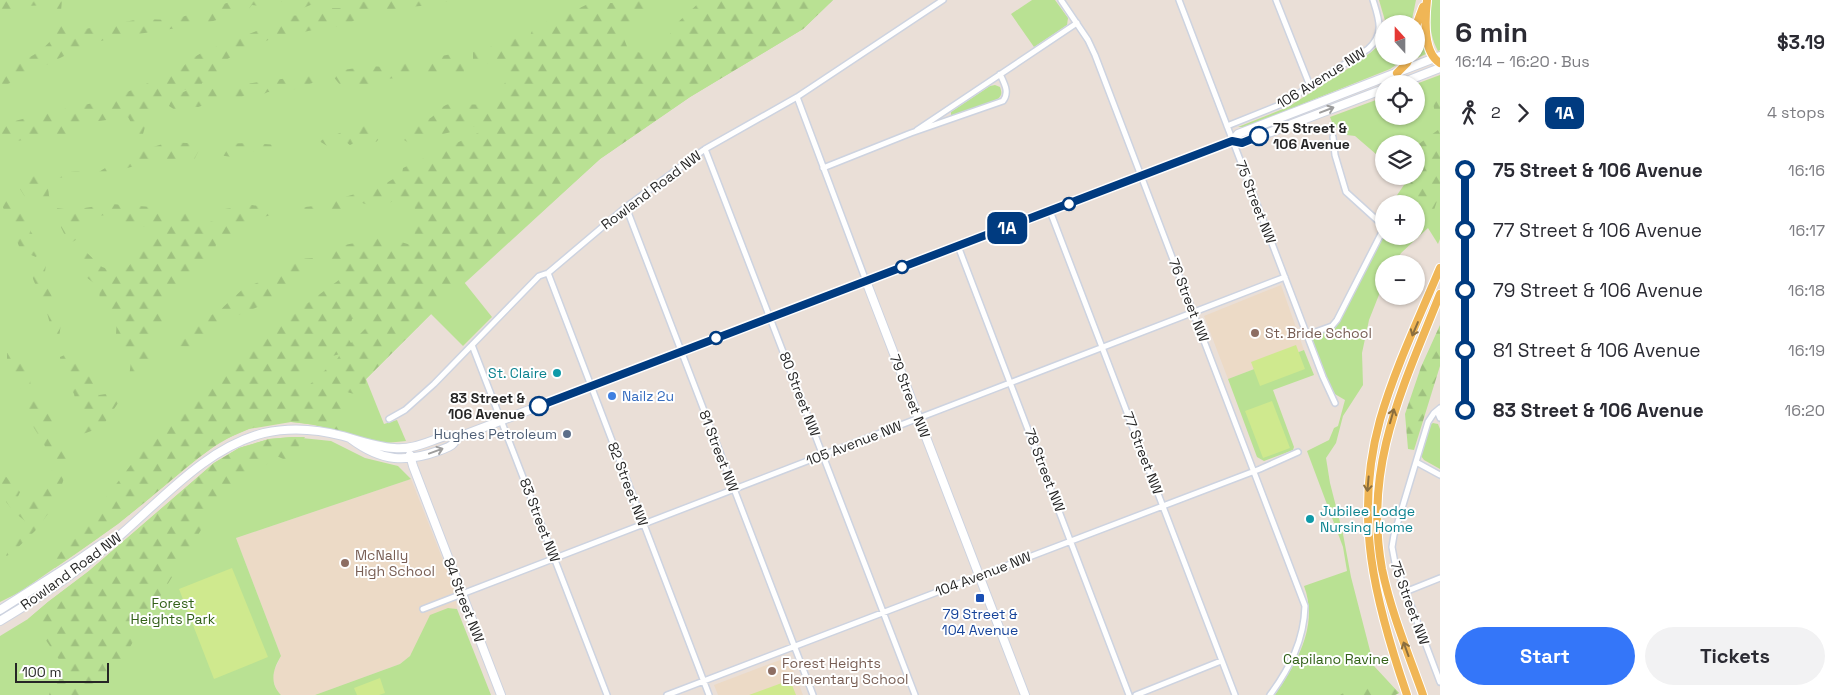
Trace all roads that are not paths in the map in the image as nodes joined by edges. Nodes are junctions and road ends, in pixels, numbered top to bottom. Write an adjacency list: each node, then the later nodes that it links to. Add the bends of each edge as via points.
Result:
1 (943, 0): 17 (street, Rowland Road NW)
2 (1060, 0): 8 (street, 76 Street NW)
3 (1179, 0): 18 (street, 75 Street NW)
4 (1276, 0): 15 (street)
5 (1373, 0): 15 (street, 106 Avenue NW, via 1380,25 1376,39 1368,49)
6 (1426, 0): 7 (main road); 9 (main road, via 1425,25 1430,49)
7 (1420, 15)
8 (1076, 23): 13 (street); 24 (street, 76 Street NW, via 1095,55)
9 (1438, 59): 12 (main road, 106 Avenue NW)
10 (1405, 65): 12 (main road)
11 (1440, 68): 14 (main road)
12 (1396, 73): 21 (main road, 106 Avenue NW, via 1238,134)
13 (1000, 74): 19 (street); 19 (street, via 1007,91 1003,101)
14 (1422, 75)
15 (1310, 86): 18 (street, 106 Avenue NW, via 1282,104)
16 (1375, 92): 21 (main road, 106 Avenue NW, one-way to 16, via 1242,143)
17 (797, 97): 22 (street, Rowland Road NW); 23 (street, 79 Street NW)
18 (1227, 126): 21 (street, 75 Street NW)
19 (911, 134): 23 (street)
20 (1332, 137): 35 (street, via 1346,192 1382,226 1382,232 1337,320 1332,326)
21 (1232, 141): 24 (main road, 106 Avenue NW); 30 (street, 75 Street NW)
22 (705, 150): 25 (street, Rowland Road NW); 34 (street, 80 Street NW)
23 (823, 168): 31 (street, 79 Street NW)
24 (1142, 176): 26 (main road, 106 Avenue NW); 33 (street, 76 Street NW)
25 (626, 206): 29 (street, Rowland Road NW); 38 (street, 81 Street NW)
26 (1050, 211): 27 (main road, 106 Avenue NW); 37 (street, 77 Street NW)
27 (958, 246): 31 (main road, 106 Avenue NW); 39 (street, 78 Street NW)
28 (1440, 268): 85 (main road, one-way to 85, via 1384,407 1374,447 1368,494 1368,542 1373,577 1385,629)
29 (548, 273): 36 (street, Rowland Road NW, via 539,276); 40 (street, 82 Street NW)
30 (1285, 277): 33 (street, 105 Avenue NW); 35 (street, 75 Street NW)
31 (866, 281): 34 (main road, 106 Avenue NW); 43 (main road, 79 Street NW)
32 (1440, 294): 86 (main road, one-way to 32, via 1387,591 1379,544 1377,500 1381,462 1394,410)
33 (1193, 313): 37 (street, 105 Avenue NW); 54 (street, 76 Street NW)
34 (770, 318): 38 (main road, 106 Avenue NW); 51 (street, 80 Street NW)
35 (1307, 335): 41 (street, 75 Street NW)
36 (472, 345): 45 (street, Rowland Road NW, via 427,391); 46 (street, 83 Street NW)
37 (1102, 348): 39 (street, 105 Avenue NW); 57 (street, 77 Street NW)
38 (681, 352): 40 (main road, 106 Avenue NW); 56 (street, 81 Street NW)
39 (1012, 382): 43 (street, 105 Avenue NW); 60 (street, 78 Street NW)
40 (590, 386): 46 (main road, 106 Avenue NW); 59 (street, 82 Street NW)
41 (1335, 403)
42 (1438, 409): 44 (street); 53 (street, 75 Street NW, via 1428,422)
43 (919, 418): 51 (street, 105 Avenue NW); 62 (main road, 79 Street NW)
44 (1440, 418)
45 (389, 419)
46 (502, 421): 47 (main road, 106 Avenue NW); 61 (street, 83 Street NW)
47 (456, 438): 49 (main road, 106 Avenue NW, via 446,436); 52 (main road, 106 Avenue NW, one-way to 47, via 452,446)
48 (351, 439): 49 (main road, Rowland Road NW, via 375,446); 52 (main road, Rowland Road NW, via 377,454); 58 (main road, Rowland Road NW, via 306,429 277,431 249,438 214,455)
49 (409, 448): 52 (main road, 84 Street NW)
50 (1298, 452): 54 (street, 104 Avenue NW)
51 (823, 455): 56 (street, 105 Avenue NW); 68 (street, 80 Street NW)
52 (411, 459): 65 (main road, 84 Street NW)
53 (1416, 462): 55 (street); 64 (street, 75 Street NW, via 1393,541 1393,558)
54 (1254, 471): 57 (street, 104 Avenue NW); 84 (street, 76 Street NW, via 1305,606 1300,641)
55 (1440, 475)
56 (734, 489): 59 (street, 105 Avenue NW); 70 (street, 81 Street NW)
57 (1162, 505): 60 (street, 104 Avenue NW); 71 (street, 77 Street NW)
58 (139, 517): 67 (main road, Rowland Road NW, via 78,561); 69 (main road, Rowland Road NW, via 62,582)
59 (643, 524): 61 (street, 105 Avenue NW); 72 (street, 82 Street NW)
60 (1071, 540): 62 (street, 104 Avenue NW); 81 (street, 78 Street NW)
61 (554, 558): 65 (street, 105 Avenue NW); 75 (street, 83 Street NW)
62 (979, 576): 68 (street, 104 Avenue NW); 80 (main road, 79 Street NW)
63 (1440, 578): 64 (street)
64 (1405, 592): 73 (street, 75 Street NW)
65 (462, 594): 66 (street, 105 Avenue NW); 74 (main road, 84 Street NW)
66 (423, 609)
67 (0, 610)
68 (883, 612): 70 (street, 104 Avenue NW); 79 (street, 80 Street NW)
69 (0, 621)
70 (794, 646): 72 (street, 104 Avenue NW); 78 (street, 81 Street NW)
71 (1222, 661): 82 (street); 83 (street, 77 Street NW)
72 (704, 681): 76 (street, 104 Avenue NW); 77 (street, 82 Street NW)
73 (1440, 682)
74 (501, 695)
75 (607, 695)
76 (667, 695)
77 (709, 695)
78 (813, 695)
79 (915, 695)
80 (1025, 695)
81 (1129, 695)
82 (1136, 695)
83 (1235, 695)
84 (1270, 695)
85 (1407, 695)
86 (1423, 695)

